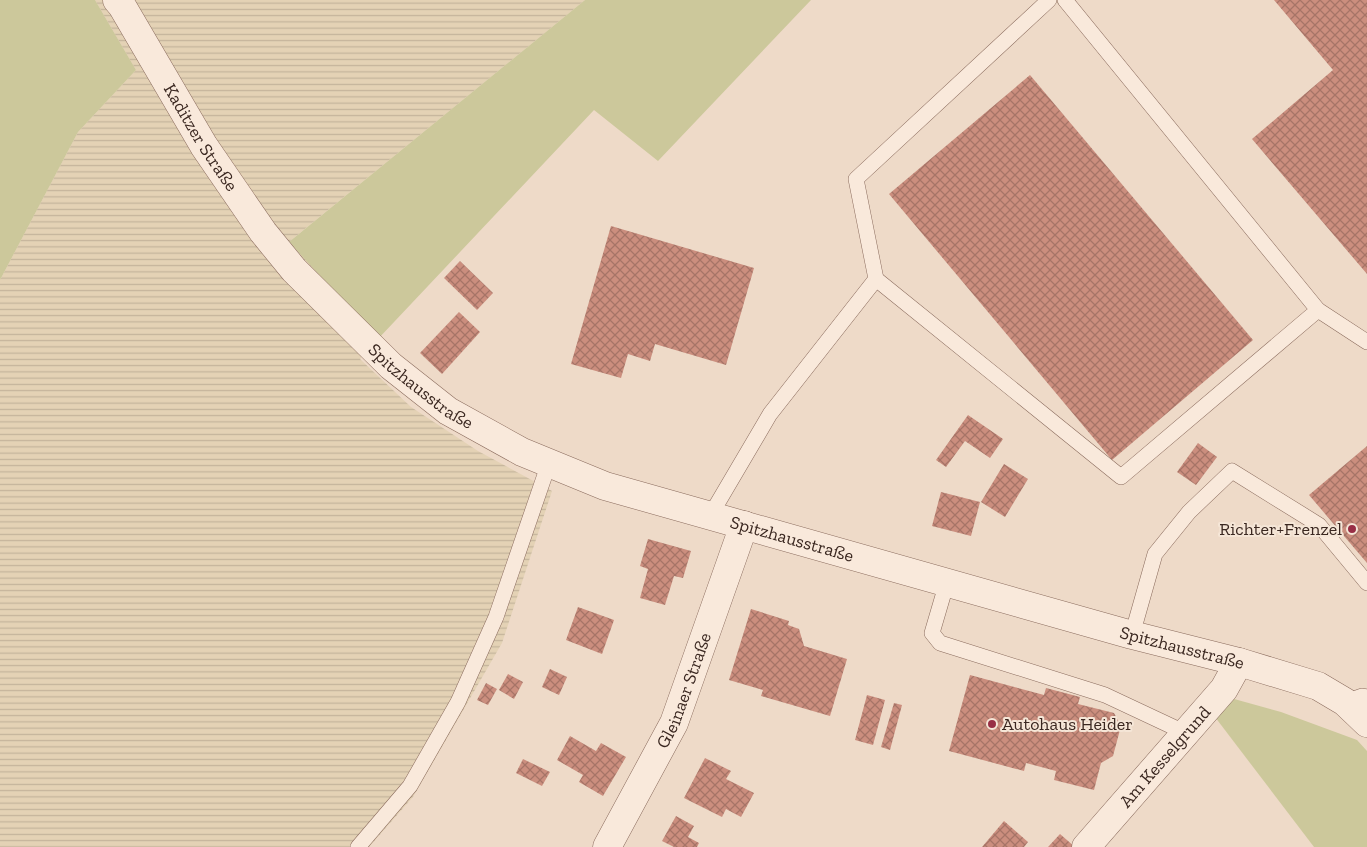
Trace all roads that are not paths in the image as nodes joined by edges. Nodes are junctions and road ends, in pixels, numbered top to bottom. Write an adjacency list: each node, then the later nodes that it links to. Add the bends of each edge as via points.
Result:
1 (117, 0): 4 (street, Kaditzer Straße, via 204,146 263,232)
2 (1049, 0): 5 (lane, via 856,179)
3 (1065, 0): 6 (lane)
4 (294, 270): 8 (street, Spitzhausstraße, via 391,366 448,411 522,452)
5 (876, 279): 6 (lane, via 1121,476); 9 (lane, via 770,414)
6 (1318, 310): 7 (lane)
7 (1367, 342)
8 (549, 463): 9 (street, Spitzhausstraße, via 605,486); 18 (lane, via 496,617 458,702 410,786)
9 (710, 516): 10 (street, Spitzhausstraße)
10 (744, 525): 11 (street, Spitzhausstraße); 19 (street, Gleinaer Straße, via 674,723)
11 (947, 582): 13 (street, Spitzhausstraße); 17 (lane, via 932,633 940,643 1105,695)
12 (1367, 583): 13 (lane, via 1319,525 1232,471 1189,512 1155,554)
13 (1132, 635): 14 (street, Spitzhausstraße)
14 (1238, 662): 15 (street, Spitzhausstraße); 17 (street, Am Kesselgrund, via 1224,689)
15 (1356, 700): 16 (street, Spitzhausstraße)
16 (1367, 723)
17 (1186, 733): 20 (street, Am Kesselgrund)
18 (358, 847)
19 (607, 847)
20 (1086, 847)

